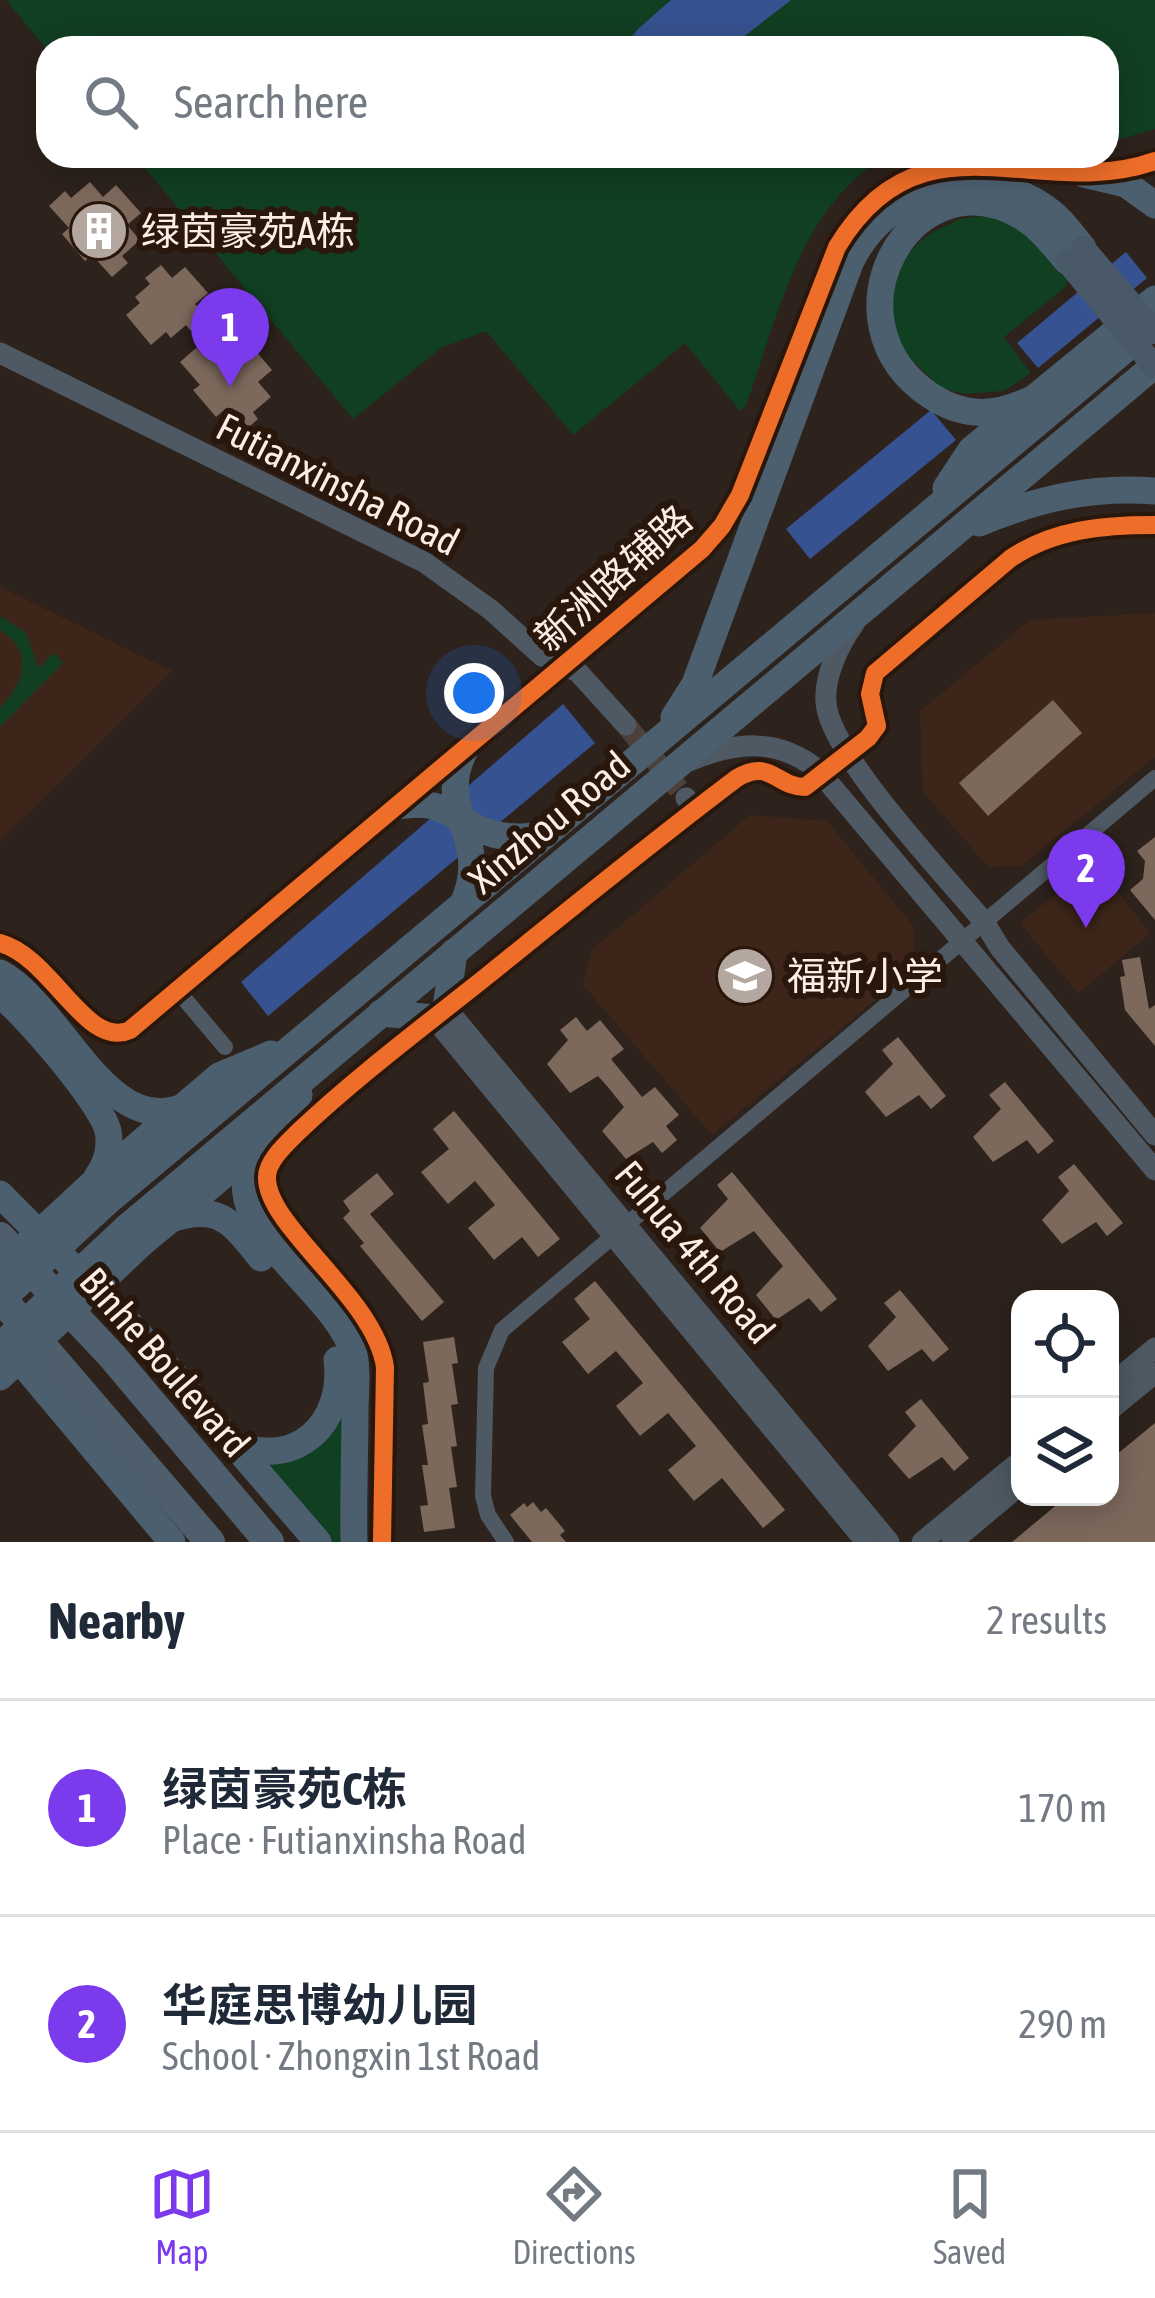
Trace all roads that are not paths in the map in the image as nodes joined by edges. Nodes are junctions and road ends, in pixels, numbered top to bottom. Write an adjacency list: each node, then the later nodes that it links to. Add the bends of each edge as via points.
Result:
1 (1155, 160): 4 (street, 新洲路辅路)
2 (946, 168): 18 (street, 新洲路辅路, via 887,192 856,219 830,262 722,526)
3 (1016, 168): 4 (street, 新洲路辅路)
4 (1084, 174): 5 (main road, via 1126,184)
5 (1155, 205)
6 (1075, 255): 8 (main road, bridge); 11 (main road, bridge); 12 (main road, via 1018,214 967,205 912,229 880,278 885,341 923,390 959,411 980,413); 20 (main road, via 1042,206 976,185 916,195 868,231 695,684)
7 (1154, 299): 12 (main road)
8 (1155, 328): 14 (main road, Xinzhou Road)
9 (0, 338): 18 (street, Futianxinsha Road, via 431,551)
10 (0, 353): 18 (street, Futianxinsha Road, via 405,552)
11 (1155, 366): 16 (main road, Xinzhou Road)
12 (1034, 398): 14 (main road, via 971,450)
13 (1155, 491): 16 (main road, via 1068,493)
14 (932, 512): 20 (main road, Xinzhou Road)
15 (1155, 525): 22 (street, via 1078,530 1010,558 874,673 877,725)
16 (952, 534): 17 (main road, Xinzhou Road)
17 (869, 604): 22 (street, via 837,654 826,702 838,743); 23 (main road, Xinzhou Road)
18 (566, 666): 19 (street, Futianxinsha Road); 21 (street, 新洲路辅路)
19 (626, 725)
20 (652, 746): 28 (main road, Xinzhou Road)
21 (464, 752): 26 (main road); 27 (street, 新洲路辅路)
22 (858, 755): 31 (street)
23 (677, 765): 25 (street, via 762,744 799,754); 34 (main road, Xinzhou Road)
24 (1155, 778): 31 (street)
25 (824, 784): 32 (street); 39 (street, via 798,788 750,771 691,804)
26 (442, 796): 27 (main road); 29 (main road)
27 (398, 806): 36 (street, 新洲路辅路)
28 (545, 835): 29 (main road); 30 (main road, Xinzhou Road)
29 (482, 841): 30 (main road)
30 (463, 904): 40 (main road, Xinzhou Road)
31 (984, 922): 32 (street); 44 (street)
32 (962, 940): 46 (street); 50 (street)
33 (0, 943): 36 (street, 新洲路辅路, via 24,952 105,1034 130,1030)
34 (454, 952): 38 (main road, Xinzhou Road); 39 (main road)
35 (0, 973): 43 (main road, via 29,994 125,1103 154,1113)
36 (177, 990): 41 (street)
37 (0, 994): 47 (main road, via 104,1119)
38 (381, 1013): 39 (main road); 42 (main road, Xinzhou Road)
39 (440, 1013): 50 (street, Fuhua 4th Road); 73 (street, via 294,1131 268,1169 271,1195 363,1313 384,1355)
40 (297, 1042): 43 (main road, via 219,1076); 47 (main road, Xinzhou Road)
41 (225, 1047)
42 (318, 1066): 45 (main road); 51 (main road, Xinzhou Road)
43 (181, 1108): 47 (main road)
44 (1155, 1135)
45 (261, 1144): 49 (main road); 72 (main road, via 244,1176 249,1210 340,1326 355,1360)
46 (1155, 1170)
47 (99, 1194): 53 (main road, bridge); 54 (main road, Xinzhou Road, bridge)
48 (0, 1195): 61 (main road)
49 (171, 1219): 51 (main road); 61 (main road, via 206,1212 238,1229 337,1357 336,1398 305,1442 273,1453)
50 (619, 1230): 74 (street, via 518,1313 492,1349 483,1496); 75 (street, Fuhua 4th Road); 76 (street, Fuhua 4th Road)
51 (134, 1236): 55 (main road, Xinzhou Road, bridge); 58 (main road, bridge)
52 (0, 1237): 63 (highway, Binhe Boulevard)
53 (0, 1269)
54 (0, 1299): 65 (highway, Binhe Boulevard)
55 (0, 1342): 65 (main road)
56 (1155, 1348): 59 (street)
57 (1155, 1373): 60 (street)
58 (0, 1377)
59 (1119, 1378)
60 (1119, 1403)
61 (233, 1444): 71 (main road)
62 (1011, 1468): 77 (street)
63 (220, 1484): 69 (highway, Binhe Boulevard); 70 (highway)
64 (1011, 1493): 78 (street)
65 (152, 1496): 66 (main road); 67 (main road); 68 (highway, Binhe Boulevard)
66 (148, 1542)
67 (172, 1542)
68 (206, 1542)
69 (268, 1542)
70 (282, 1542)
71 (317, 1542)
72 (353, 1542)
73 (382, 1542)
74 (506, 1542)
75 (866, 1542)
76 (889, 1542)
77 (922, 1542)
78 (952, 1542)

